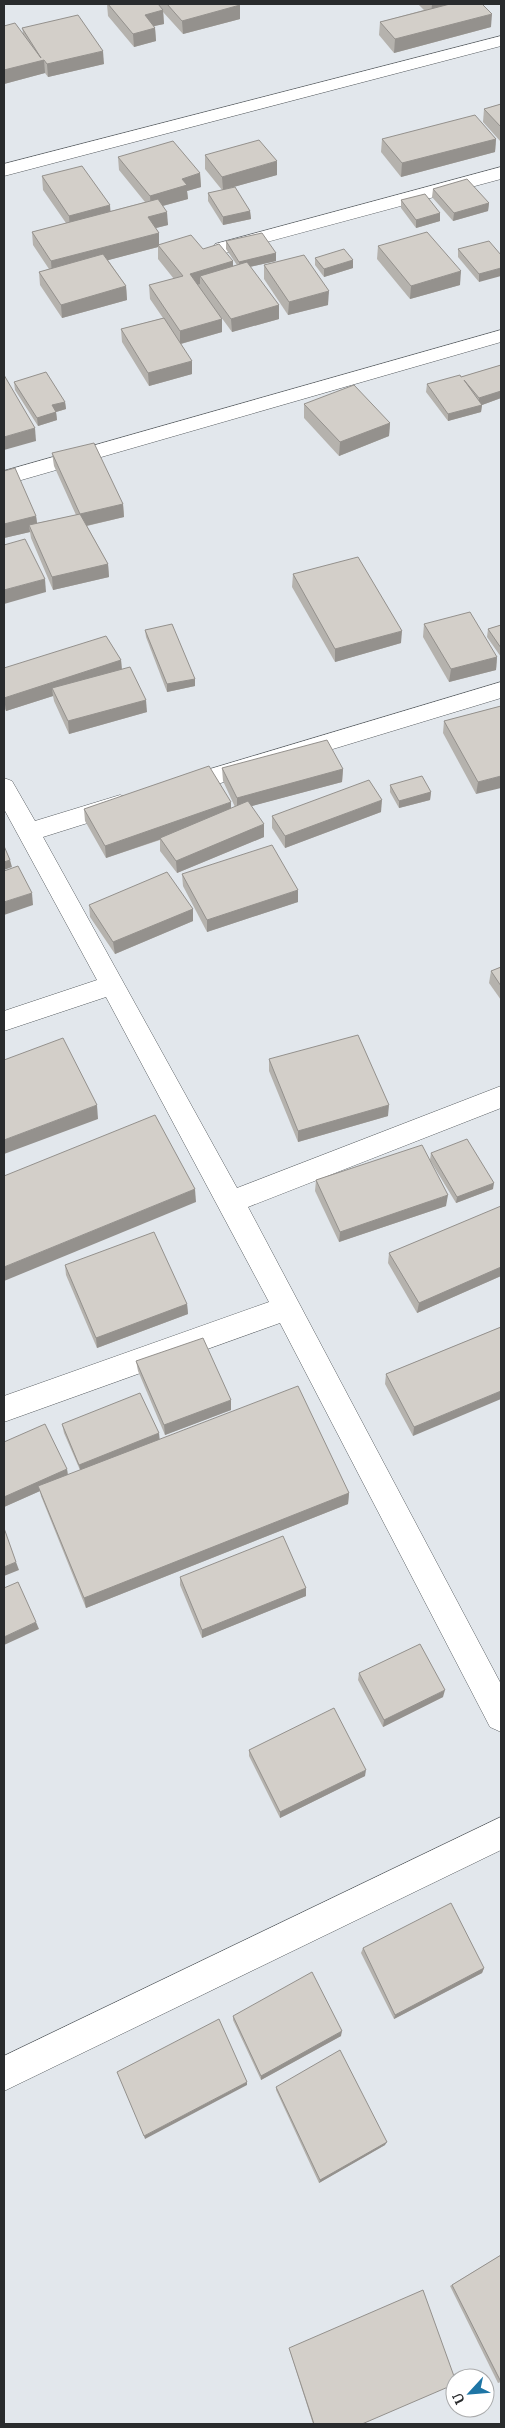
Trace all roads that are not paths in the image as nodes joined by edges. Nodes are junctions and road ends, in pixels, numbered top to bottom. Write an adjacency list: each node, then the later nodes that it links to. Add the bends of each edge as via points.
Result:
1 (501, 40): 2 (street)
2 (4, 170)
3 (501, 173): 4 (street)
4 (222, 248)
5 (501, 336): 6 (street)
6 (4, 478)
7 (501, 690): 9 (street)
8 (4, 787): 9 (street)
9 (28, 832): 10 (street)
10 (112, 984): 11 (street); 13 (street)
11 (4, 1021)
12 (501, 1096): 13 (street)
13 (231, 1202): 14 (street)
14 (286, 1308): 15 (street); 16 (street)
15 (4, 1409)
16 (501, 1716)
17 (501, 1833): 18 (street)
18 (4, 2074)

